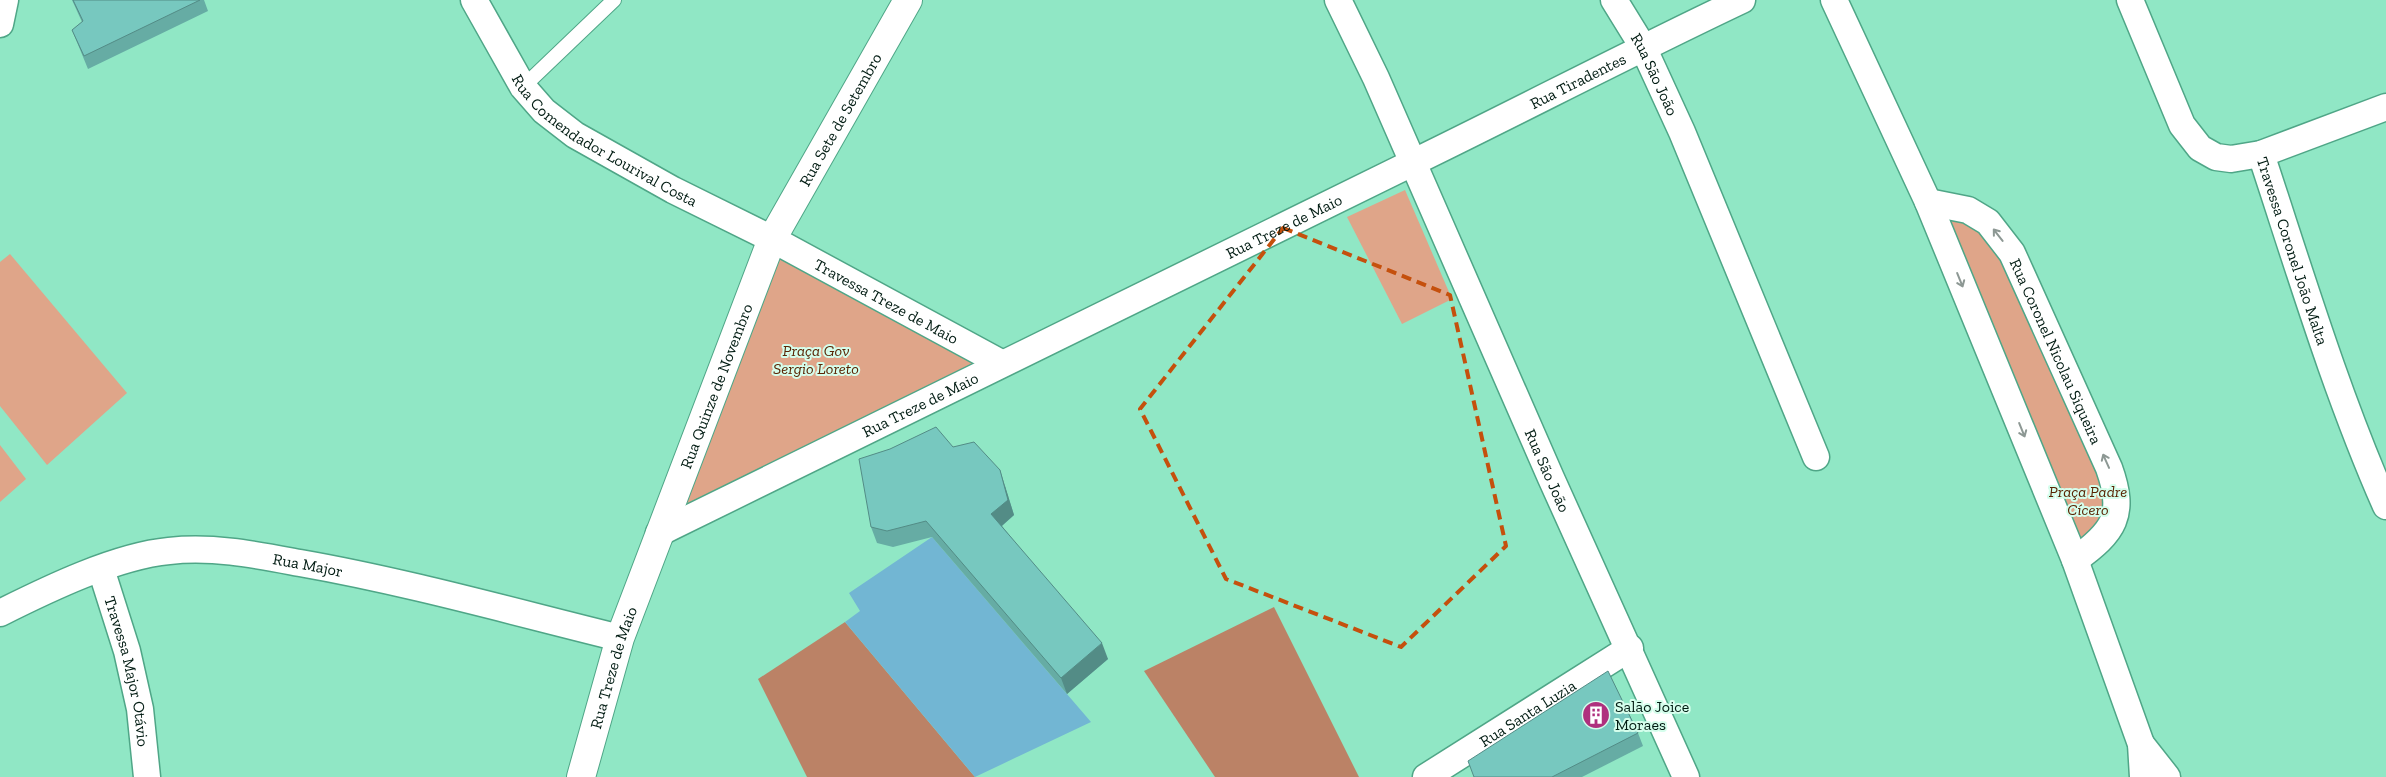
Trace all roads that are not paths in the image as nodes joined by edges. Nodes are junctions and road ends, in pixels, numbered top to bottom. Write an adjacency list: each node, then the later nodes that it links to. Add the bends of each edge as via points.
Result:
1 (5, 0): 10 (street)
2 (474, 0): 12 (street, Rua Comendador Lourival Costa)
3 (614, 0): 12 (lane)
4 (908, 0): 17 (street, Rua Sete de Setembro)
5 (1338, 0): 15 (street, Rua São João)
6 (1614, 0): 11 (street, Rua São João)
7 (1742, 0): 11 (street, Rua Tiradentes)
8 (1834, 0): 16 (street)
9 (2130, 0): 14 (street, Travessa Coronel João Malta, via 2182,125 2192,140 2216,157 2231,159)
10 (0, 24)
11 (1643, 47): 15 (street, Rua Tiradentes); 19 (street, Rua São João, via 1682,132)
12 (522, 87): 17 (street, Rua Comendador Lourival Costa, via 544,111 574,134 673,190)
13 (2386, 107): 14 (street)
14 (2262, 154): 20 (street, Travessa Coronel João Malta, via 2352,423)
15 (1413, 163): 18 (street, Rua Treze de Maio); 26 (street, Rua São João, via 1555,487)
16 (1928, 202): 22 (street, one-way to 22); 22 (street, Rua Coronel Nicolau Siqueira, one-way to 16, via 2092,548 2114,521 2118,504 2109,468 2012,253 1988,222 1968,210)
17 (772, 239): 18 (street, Travessa Treze de Maio); 21 (street, Rua Quinze de Novembro)
18 (1001, 363): 21 (street, Rua Treze de Maio)
19 (1816, 457)
20 (2386, 506)
21 (659, 533): 25 (street, Rua Treze de Maio)
22 (2075, 560): 27 (street)
23 (101, 569): 24 (street, Rua Major); 25 (street, Rua Major, via 168,550 236,552 360,574); 28 (street, Travessa Major Otávio, via 127,651 138,700)
24 (0, 614)
25 (620, 638): 29 (street, Rua Treze de Maio)
26 (1630, 648): 30 (street, Rua Santa Luzia); 31 (street, Rua São João)
27 (2141, 744): 32 (street); 33 (street)
28 (147, 777)
29 (581, 777)
30 (1426, 777)
31 (1686, 777)
32 (2143, 777)
33 (2167, 777)

